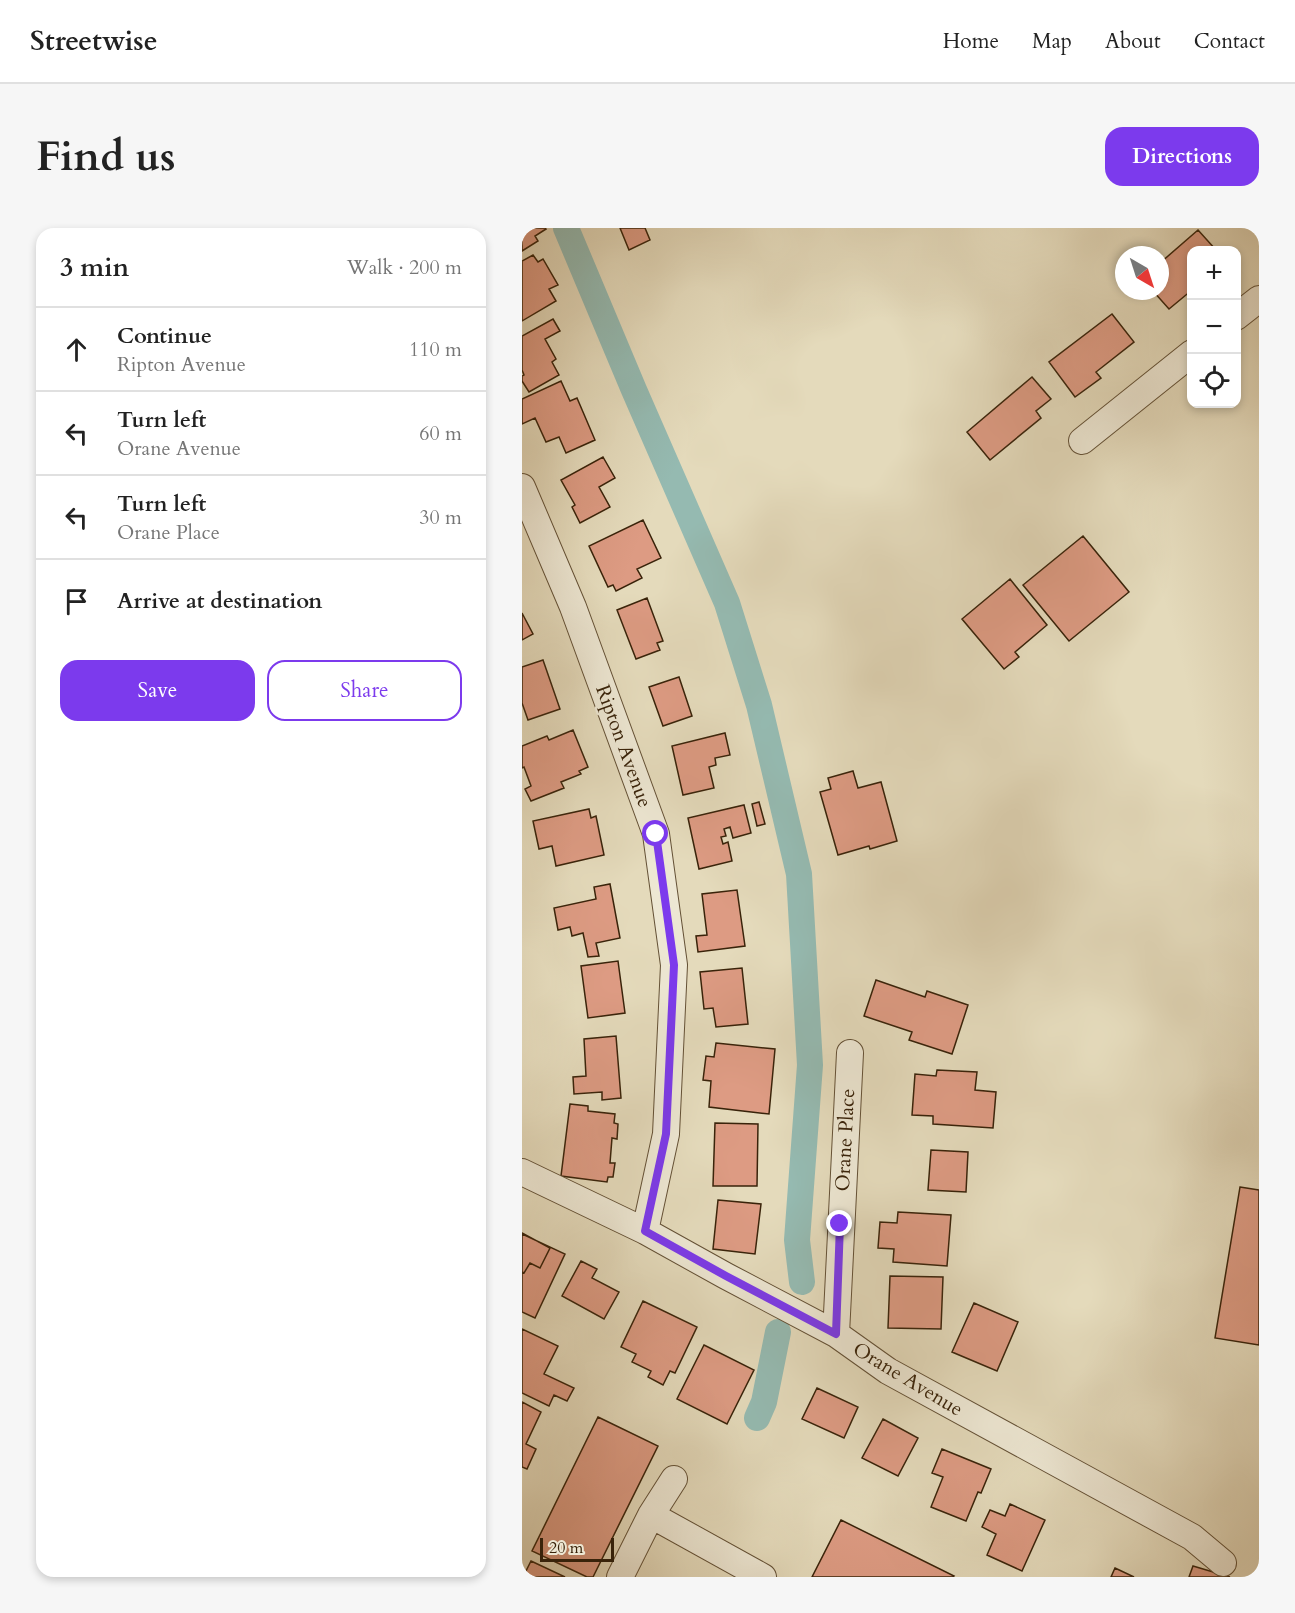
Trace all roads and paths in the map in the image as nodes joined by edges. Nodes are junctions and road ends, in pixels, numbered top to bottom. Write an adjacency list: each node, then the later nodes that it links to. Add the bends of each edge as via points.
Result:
1 (1259, 299): 2 (street)
2 (1241, 313)
3 (1190, 354): 4 (street)
4 (1082, 441)
5 (522, 487): 8 (street, Ripton Avenue, via 573,607 656,834 674,965 666,1134)
6 (850, 1053): 9 (street, Orane Place)
7 (522, 1172): 8 (street, Orane Avenue)
8 (645, 1231): 9 (street, Orane Avenue)
9 (836, 1334): 12 (street, Orane Avenue, via 888,1371 1192,1537)
10 (674, 1479): 11 (street)
11 (651, 1515): 13 (street); 14 (street)
12 (1223, 1563)
13 (620, 1577)
14 (763, 1577)

